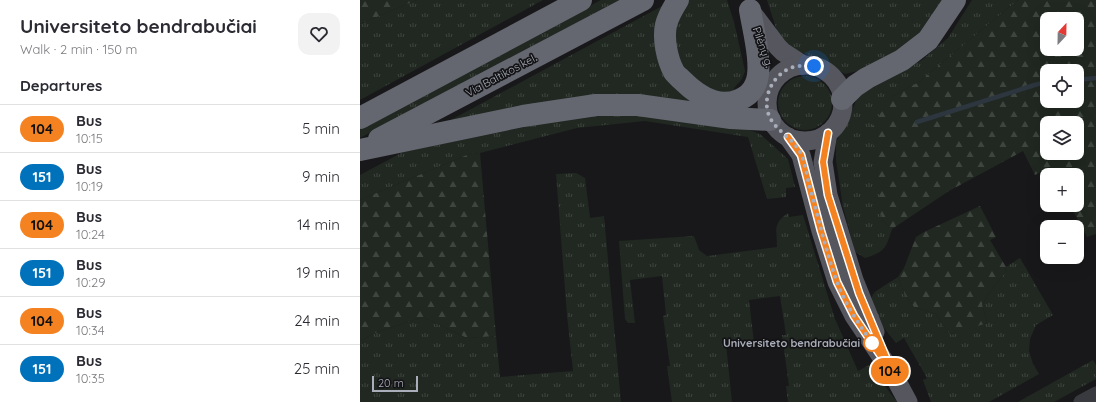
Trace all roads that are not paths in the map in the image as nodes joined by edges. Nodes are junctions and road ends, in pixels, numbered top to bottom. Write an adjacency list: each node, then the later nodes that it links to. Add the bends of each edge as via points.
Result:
1 (581, 0): 9 (highway)
2 (642, 0): 13 (highway, Via Baltikos kel.)
3 (678, 0): 5 (highway, via 666,25 666,53 675,73 692,90 713,101 732,102 746,97 757,82 758,60)
4 (955, 0): 8 (highway, via 928,40 902,60 861,82)
5 (748, 5): 6 (main road, Pilėnų g., via 778,47); 7 (main road, Pilėnų g., via 772,70)
6 (803, 65): 7 (main road, via 780,74); 8 (main road, via 814,66 833,78)
7 (772, 84): 10 (main road, via 767,108)
8 (842, 99): 11 (main road, via 840,118)
9 (360, 118)
10 (770, 120): 12 (main road); 13 (highway, via 731,118 638,105 596,105 523,116)
11 (828, 133): 12 (main road, via 808,141); 14 (main road, via 823,162 828,195 859,293)
12 (788, 137): 14 (main road, via 801,155 837,282 854,316)
13 (360, 150)
14 (893, 374): 16 (main road)
15 (1096, 394): 17 (street)
16 (908, 402)
17 (1081, 402)

